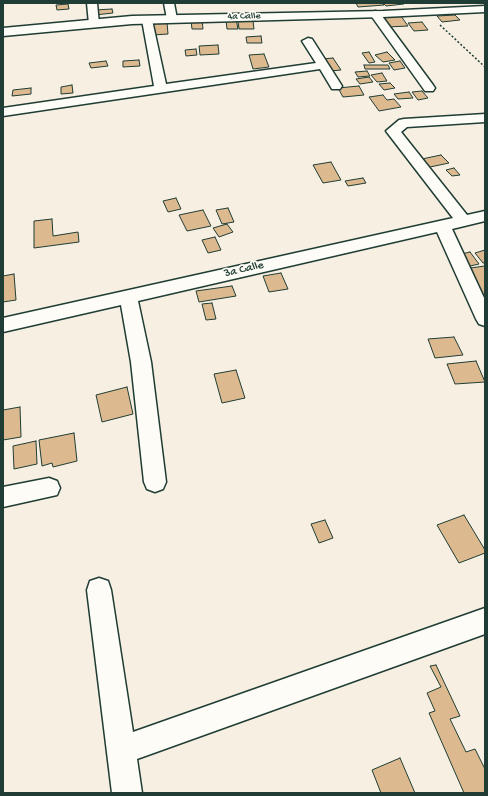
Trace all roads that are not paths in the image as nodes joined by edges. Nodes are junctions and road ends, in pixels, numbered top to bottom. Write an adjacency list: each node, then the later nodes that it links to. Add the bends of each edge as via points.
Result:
1 (92, 3): 7 (street)
2 (169, 3): 5 (street)
3 (485, 9): 4 (street, 4a Calle)
4 (375, 14): 5 (street, 4a Calle); 12 (street)
5 (172, 19): 6 (street, 4a Calle)
6 (146, 20): 7 (street, 4a Calle); 13 (street)
7 (94, 24): 8 (street, 4a Calle)
8 (3, 32)
9 (308, 41): 10 (street)
10 (323, 65): 11 (street); 13 (street)
11 (336, 86)
12 (429, 88)
13 (161, 89): 14 (street)
14 (3, 112)
15 (485, 118): 17 (street, via 404,123 393,131)
16 (485, 216): 17 (street, 3a Calle)
17 (463, 220): 18 (street, 3a Calle)
18 (442, 225): 19 (street, 3a Calle); 20 (street)
19 (128, 297): 21 (street, 3a Calle); 22 (street, via 140,362)
20 (485, 318)
21 (3, 325)
22 (155, 482)
23 (49, 488): 24 (street)
24 (3, 497)
25 (98, 590): 27 (street)
26 (485, 621): 27 (street)
27 (121, 750): 28 (street)
28 (127, 793)

